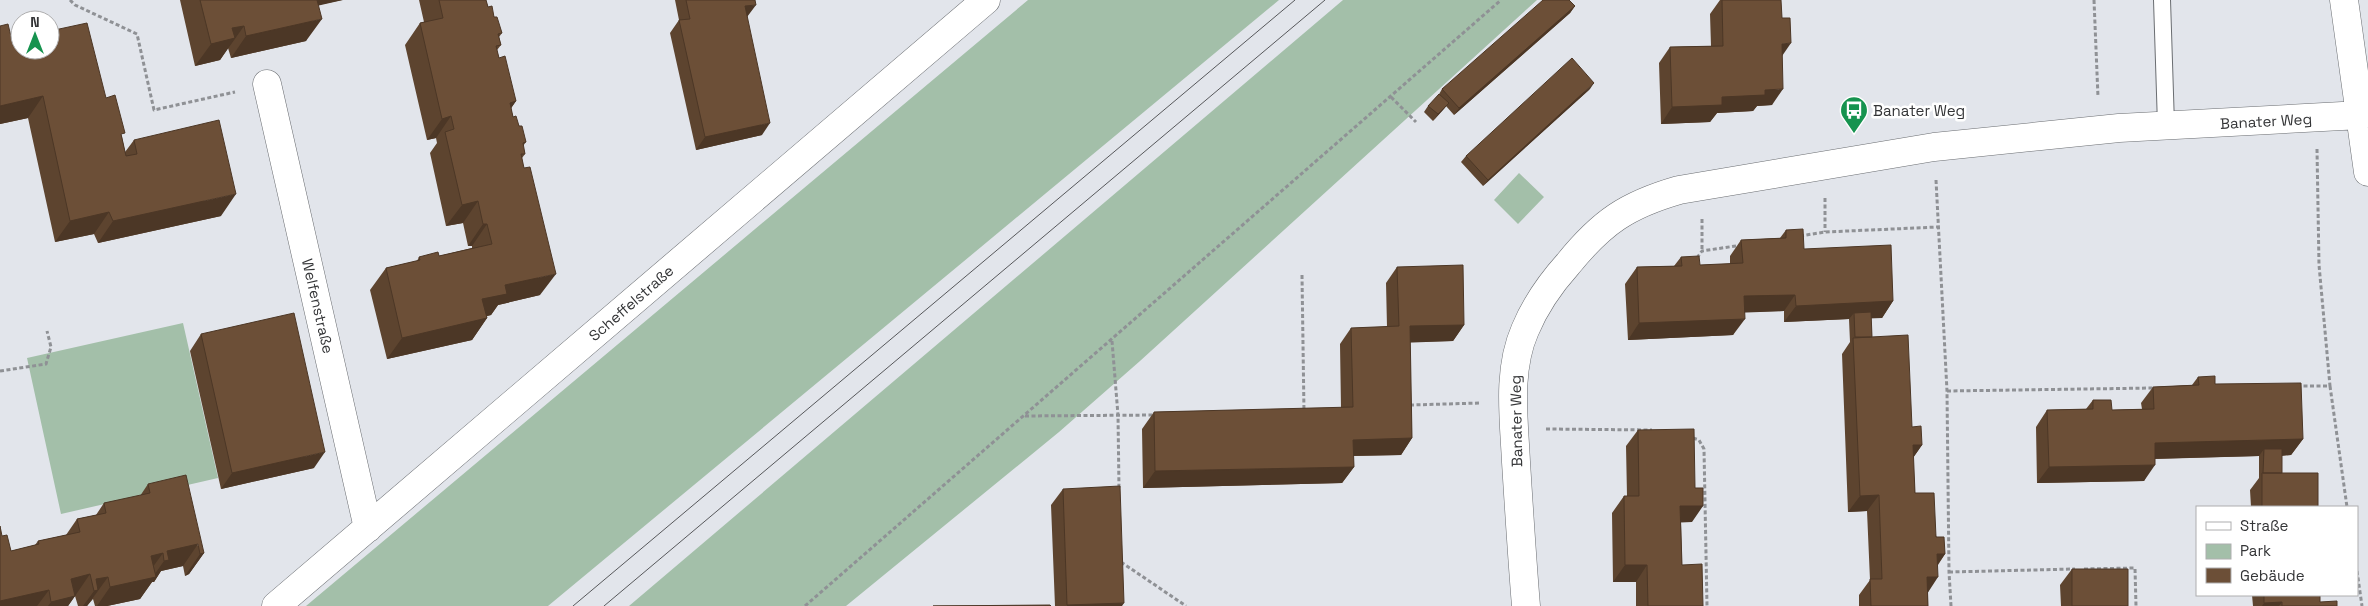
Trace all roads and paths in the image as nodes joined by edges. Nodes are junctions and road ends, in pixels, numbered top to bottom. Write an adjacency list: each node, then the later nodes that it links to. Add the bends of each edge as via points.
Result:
1 (70, 0): 7 (path, via 137,34 154,110)
2 (986, 0): 39 (street, Scheffelstraße)
3 (1501, 0): 8 (path)
4 (2094, 0): 13 (path)
5 (2162, 0): 12 (lane)
6 (2344, 0): 9 (street)
7 (267, 84): 39 (street, Welfenstraße)
8 (1391, 97): 11 (path); 22 (path)
9 (2361, 115): 10 (street, Banater Weg); 15 (street)
10 (2317, 118): 12 (street, Banater Weg); 25 (path, via 2319,265)
11 (1416, 122)
12 (2166, 125): 13 (street, Banater Weg)
13 (2099, 130): 14 (street, Banater Weg)
14 (1934, 147): 16 (path); 28 (street, Banater Weg, via 1679,190 1646,200 1616,216 1588,239 1544,293 1524,332 1516,363)
15 (2368, 172)
16 (1938, 228): 17 (path); 27 (path)
17 (1797, 236)
18 (1749, 244): 19 (path, via 1702,251 1697,256)
19 (1697, 264)
20 (1302, 275): 30 (path, via 1304,413)
21 (47, 331): 23 (path, via 51,347 46,364)
22 (1112, 340): 32 (path); 33 (path)
23 (0, 371)
24 (2290, 386): 25 (path)
25 (2330, 386): 38 (path)
26 (2163, 388): 27 (path)
27 (1947, 391): 43 (path)
28 (1513, 402): 29 (path); 34 (street, Banater Weg)
29 (1410, 405)
30 (1312, 413)
31 (1157, 414): 32 (path)
32 (1118, 415): 33 (path); 37 (path)
33 (1024, 416): 46 (path)
34 (1514, 429): 35 (path); 48 (street, Banater Weg)
35 (1660, 430)
36 (1691, 438): 49 (path, via 1699,440 1704,448)
37 (1119, 493)
38 (2347, 506)
39 (368, 528): 45 (street, Scheffelstraße)
40 (1120, 552): 41 (path)
41 (1120, 562): 42 (path); 47 (path)
42 (1120, 571)
43 (1949, 572): 50 (path); 51 (path, via 2135,568)
44 (2358, 578): 52 (path)
45 (276, 606)
46 (805, 606)
47 (1186, 606)
48 (1526, 606)
49 (1707, 606)
50 (1951, 606)
51 (2136, 606)
52 (2362, 606)

